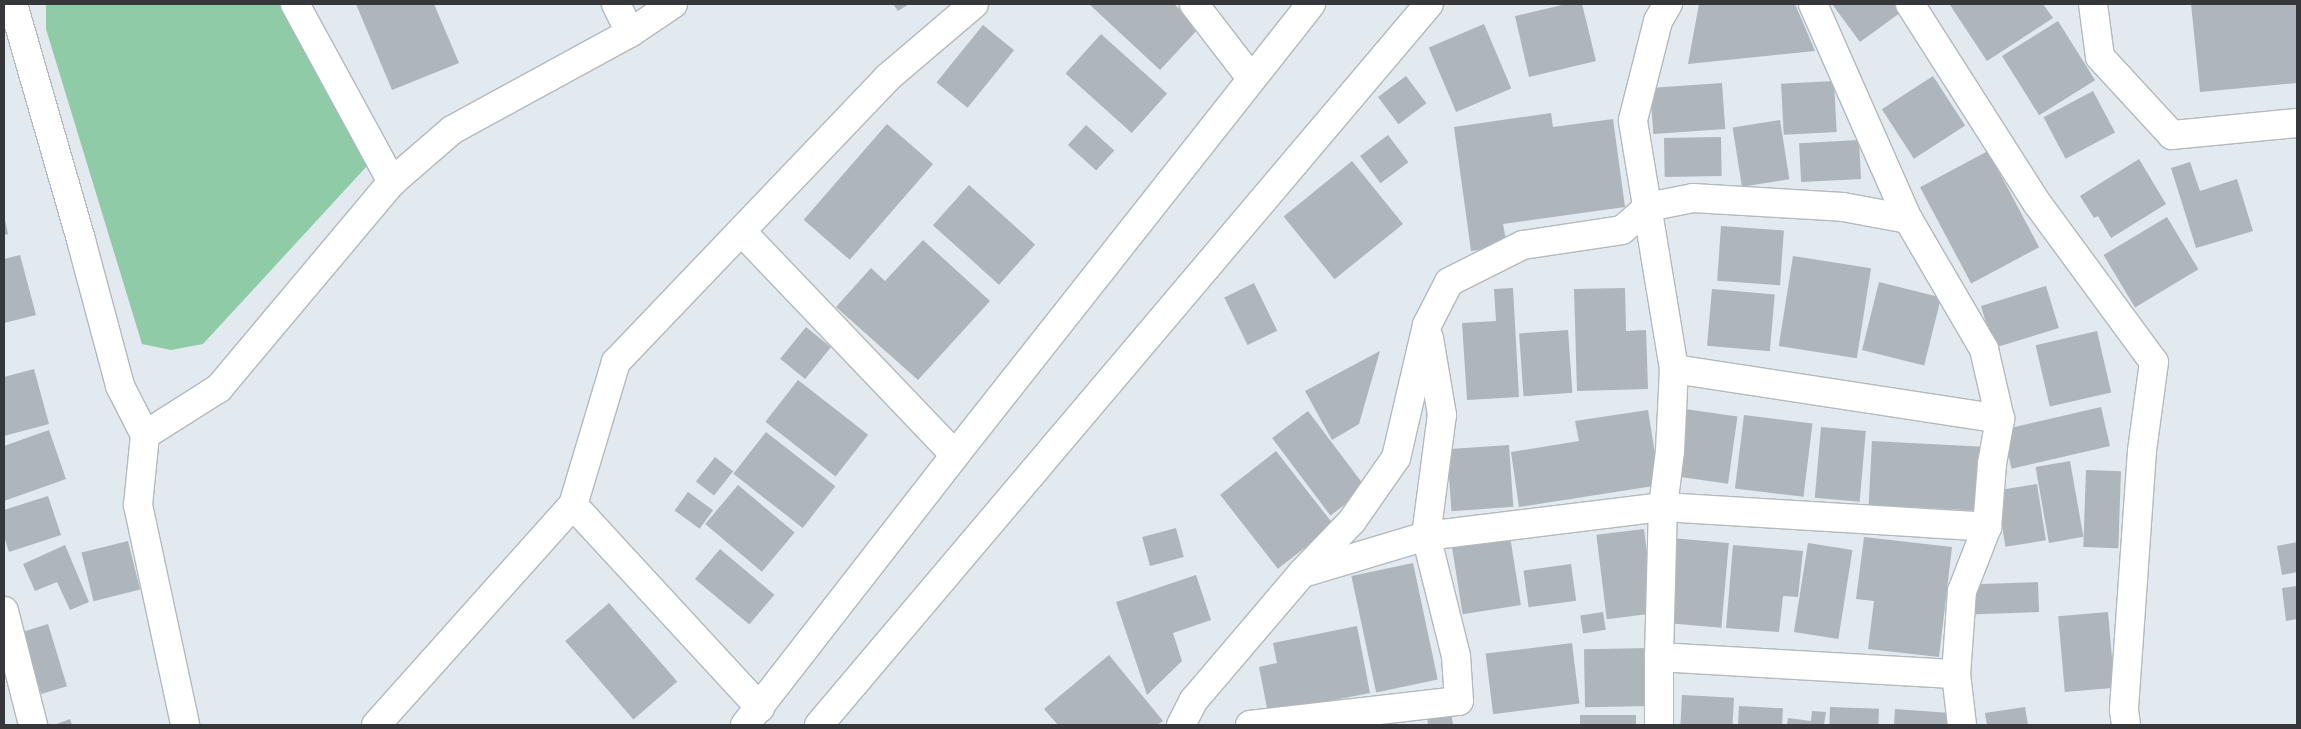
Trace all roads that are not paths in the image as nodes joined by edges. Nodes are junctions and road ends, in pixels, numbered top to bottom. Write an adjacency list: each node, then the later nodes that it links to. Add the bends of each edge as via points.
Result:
1 (13, 4): 23 (street, via 120,386)
2 (294, 4): 16 (street)
3 (616, 4): 13 (street)
4 (673, 4): 13 (street)
5 (974, 4): 19 (street, via 887,78)
6 (1194, 4): 14 (street)
7 (1311, 4): 14 (street)
8 (1429, 4): 37 (street)
9 (1668, 4): 17 (street, via 1658,21 1633,120)
10 (1813, 4): 18 (street)
11 (1910, 4): 42 (street, via 2037,203 2154,362 2142,451 2124,710)
12 (2093, 4): 15 (street, via 2100,57 2172,135)
13 (630, 33): 16 (street, via 452,130)
14 (1251, 78): 24 (street)
15 (2297, 123)
16 (392, 182): 23 (street, via 219,388)
17 (1648, 207): 18 (street, via 1693,198 1843,206); 20 (street, via 1622,230 1523,245 1449,282); 21 (street)
18 (1908, 219): 22 (street, via 1984,349)
19 (742, 232): 24 (street); 25 (street, via 616,362)
20 (1427, 325): 28 (street, via 1442,416); 29 (street, via 1396,458 1352,521)
21 (1674, 369): 22 (street); 26 (street, via 1670,451)
22 (2000, 418): 27 (street)
23 (145, 435): 35 (street, via 138,505)
24 (955, 455): 33 (street)
25 (572, 505): 33 (street); 36 (street)
26 (1663, 507): 27 (street); 28 (street); 31 (street)
27 (1986, 527): 32 (street, via 1962,591)
28 (1426, 536): 29 (street); 39 (street, via 1456,656 1459,702)
29 (1302, 573): 38 (street, via 1194,700)
30 (4, 611): 34 (street)
31 (1659, 657): 32 (street); 40 (street)
32 (1956, 674): 41 (street)
33 (753, 716)
34 (33, 725)
35 (186, 725)
36 (376, 725)
37 (819, 725)
38 (1182, 725)
39 (1250, 725)
40 (1660, 725)
41 (1962, 725)
42 (2126, 725)

